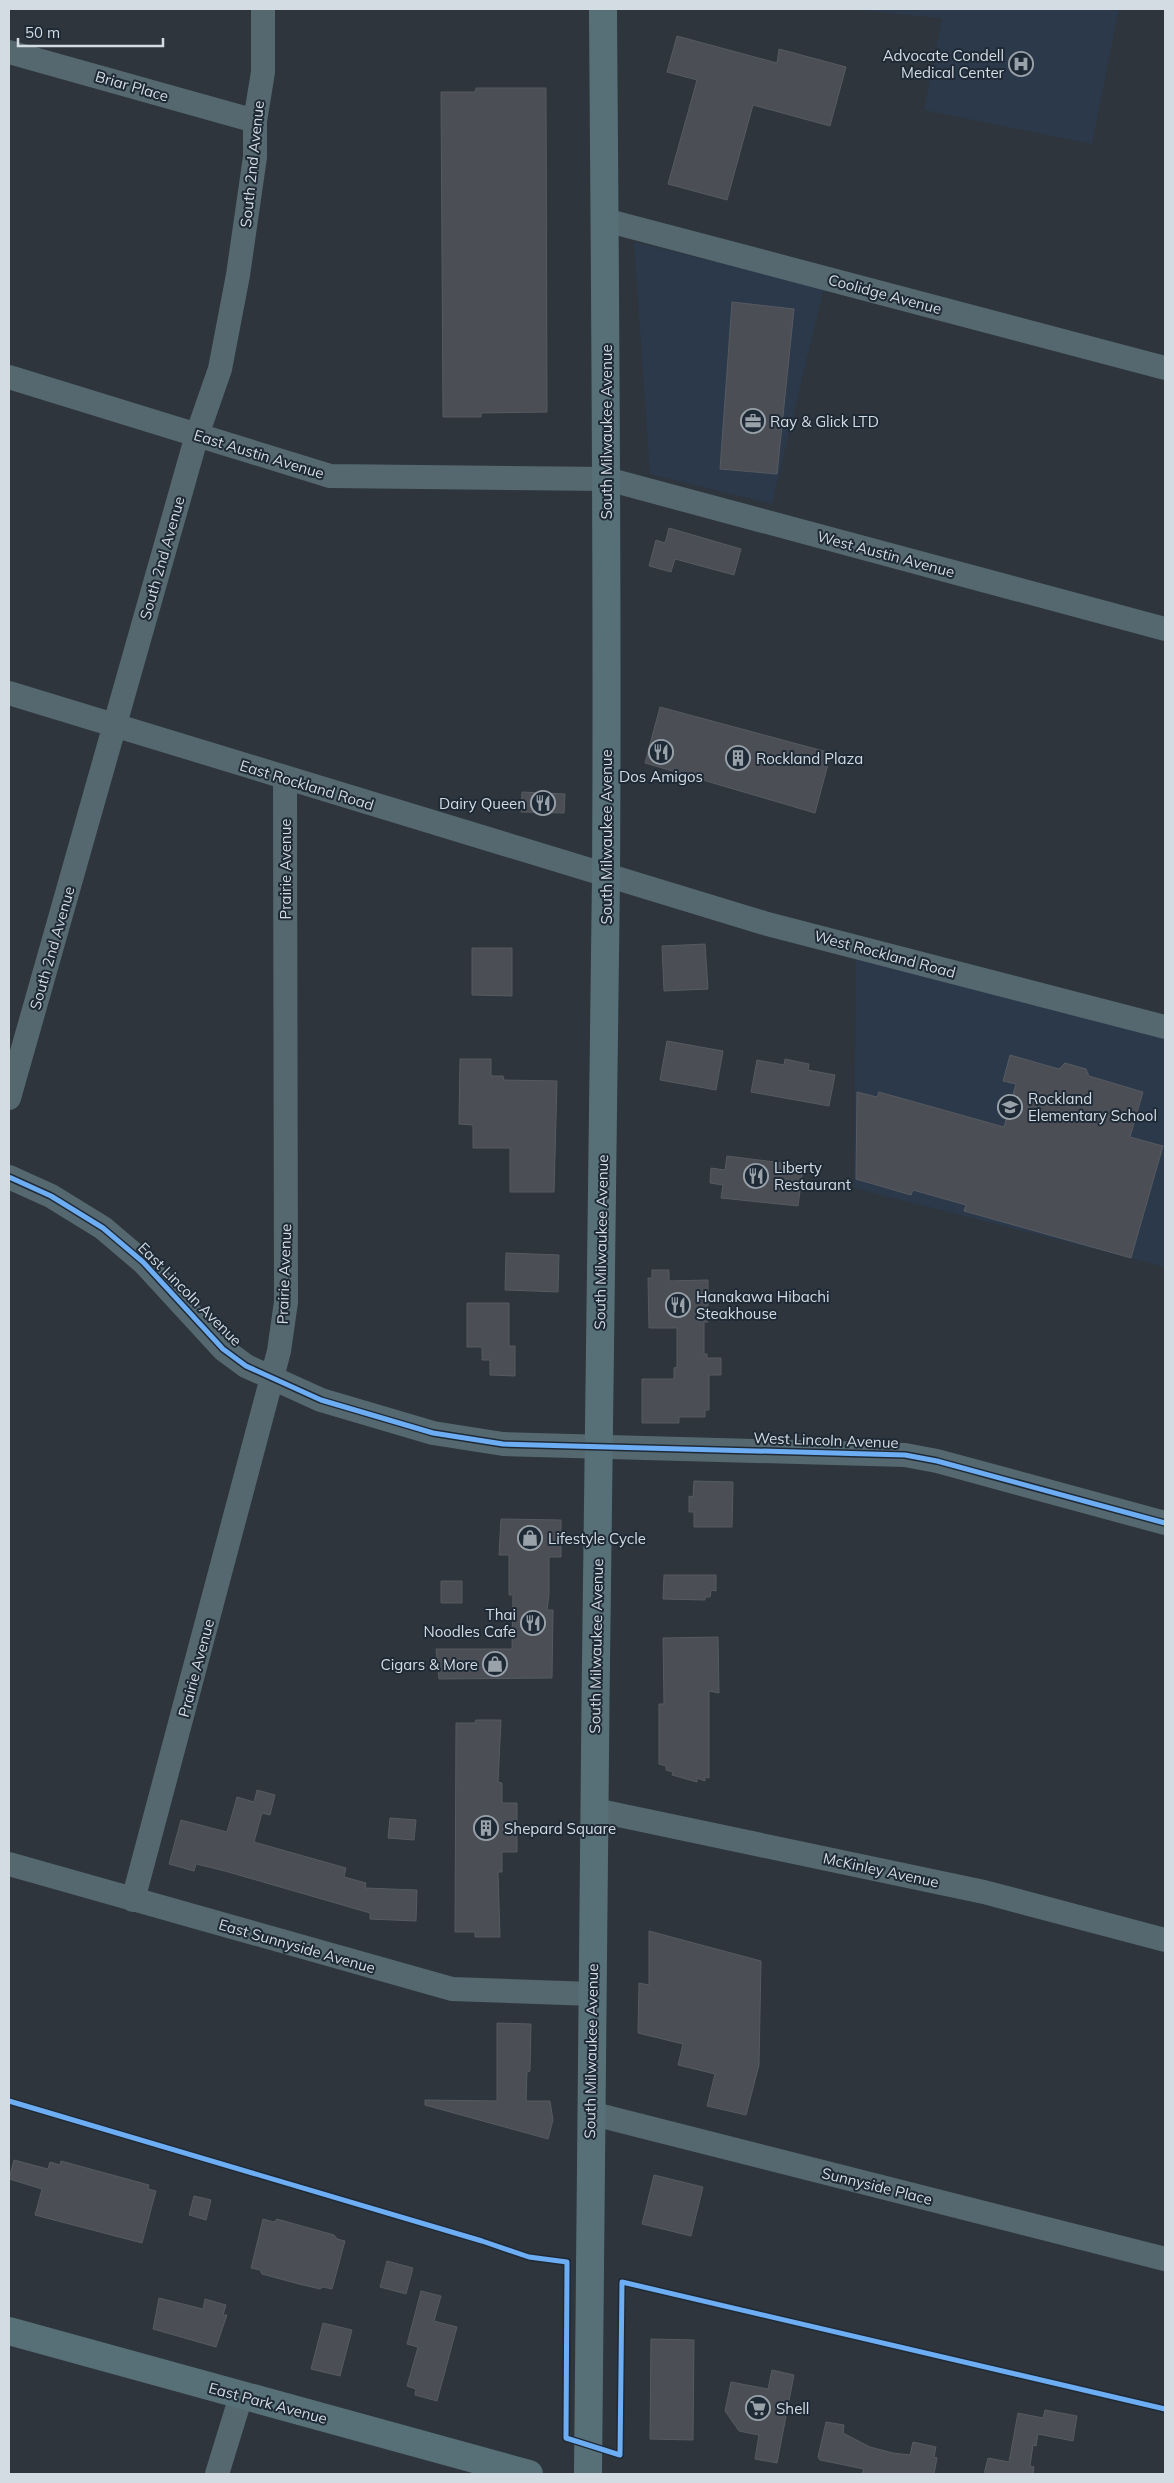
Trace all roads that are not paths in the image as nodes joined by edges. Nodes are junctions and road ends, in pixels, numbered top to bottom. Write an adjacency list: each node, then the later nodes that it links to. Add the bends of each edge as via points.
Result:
1 (264, 9): 4 (street, South 2nd Avenue, via 263,72)
2 (604, 9): 5 (main road, South Milwaukee Avenue)
3 (9, 52): 4 (street, Briar Place)
4 (255, 121): 8 (street, South 2nd Avenue, via 256,157 238,275 220,369)
5 (604, 220): 6 (street, Coolidge Avenue); 9 (main road, South Milwaukee Avenue)
6 (1165, 368)
7 (9, 378): 8 (street, East Austin Avenue)
8 (197, 435): 9 (street, East Austin Avenue, via 330,476); 12 (street, South 2nd Avenue)
9 (607, 479): 10 (street, West Austin Avenue); 14 (main road, South Milwaukee Avenue)
10 (1165, 629)
11 (9, 693): 12 (street, East Rockland Road)
12 (115, 726): 13 (street, East Rockland Road); 16 (street, South 2nd Avenue)
13 (285, 778): 14 (street, East Rockland Road); 18 (street, Prairie Avenue, via 286,1302)
14 (606, 875): 15 (street, West Rockland Road, via 764,923); 19 (main road, South Milwaukee Avenue)
15 (1165, 1027)
16 (9, 1098)
17 (9, 1178): 18 (street, East Lincoln Avenue, via 51,1196 103,1228 143,1262 223,1349 246,1366)
18 (273, 1378): 19 (street, East Lincoln Avenue, via 321,1400 433,1433 503,1444); 23 (street, Prairie Avenue)
19 (598, 1447): 20 (street, West Lincoln Avenue, via 905,1455); 21 (main road, South Milwaukee Avenue)
20 (1165, 1523)
21 (595, 1810): 24 (street, McKinley Avenue, via 984,1892); 25 (main road, South Milwaukee Avenue)
22 (9, 1864): 23 (street, East Sunnyside Avenue)
23 (134, 1900): 25 (street, East Sunnyside Avenue, via 452,1989)
24 (1165, 1940)
25 (592, 1994): 26 (main road, South Milwaukee Avenue)
26 (590, 2113): 27 (street, Sunnyside Place); 32 (main road, South Milwaukee Avenue)
27 (1165, 2259)
28 (9, 2331): 29 (main road, East Park Avenue)
29 (240, 2396): 30 (street); 31 (main road, East Park Avenue)
30 (217, 2474)
31 (528, 2474)
32 (588, 2474)

